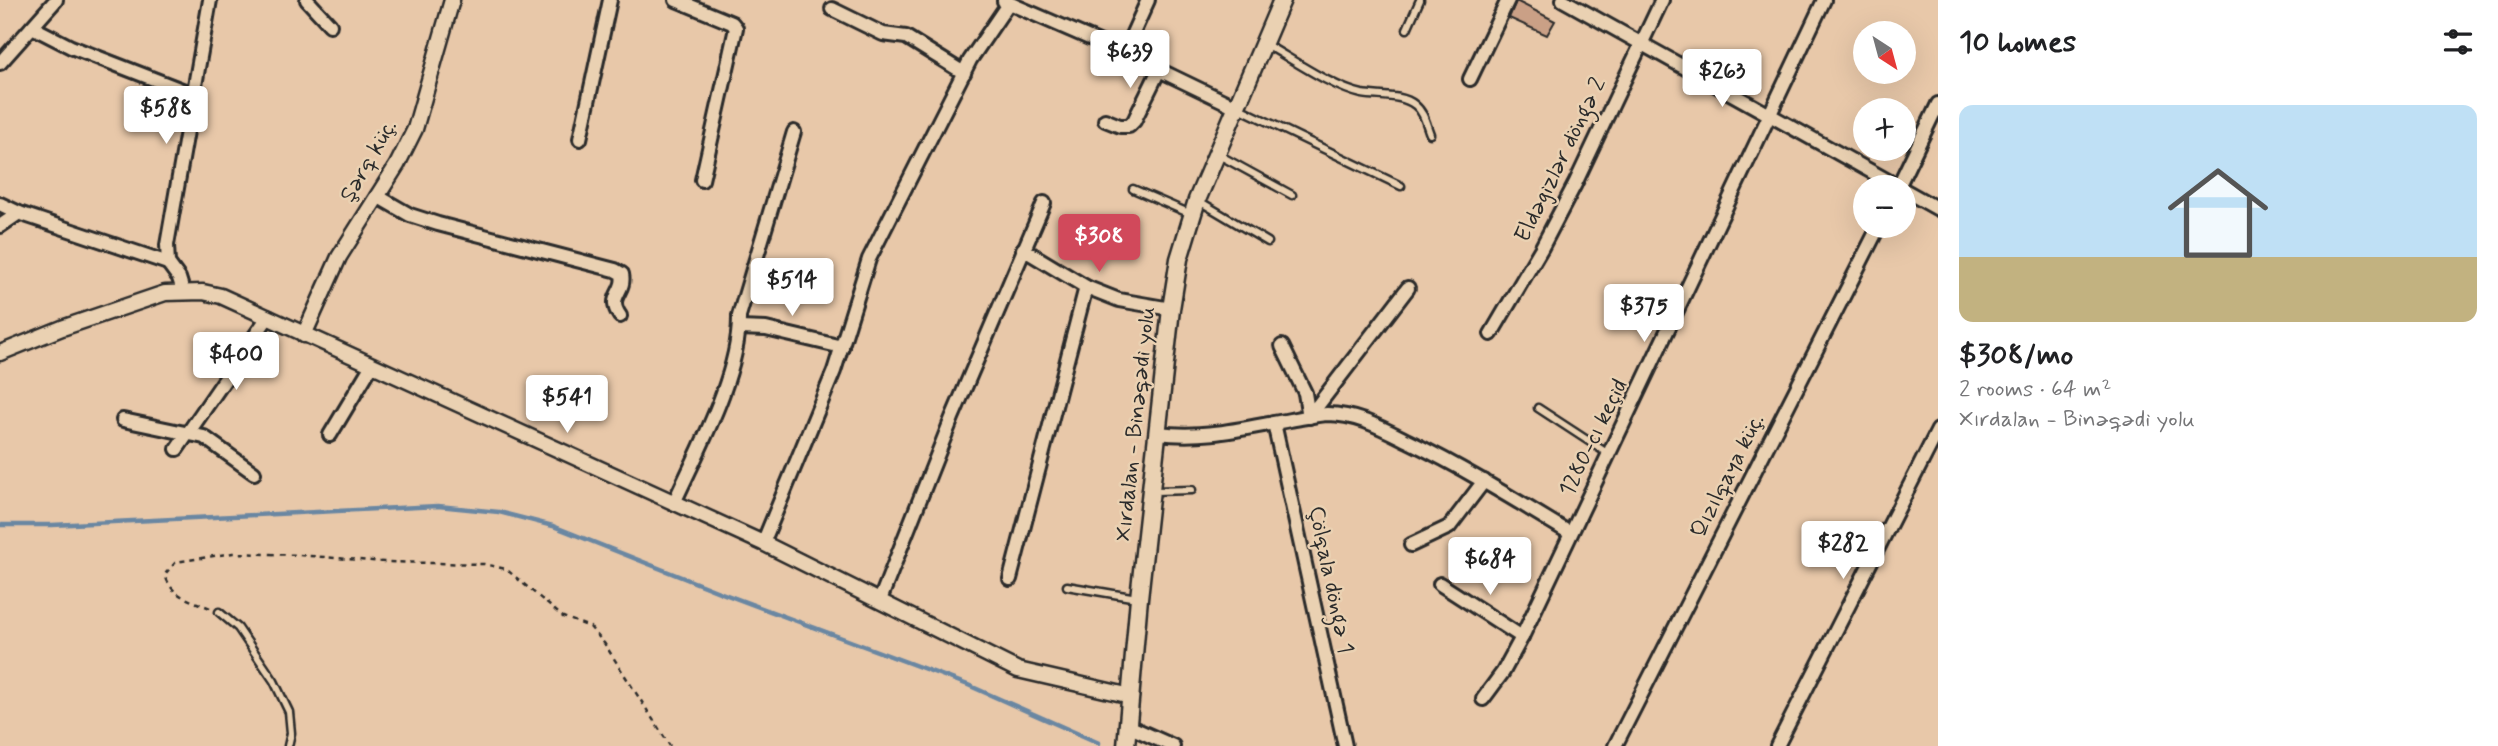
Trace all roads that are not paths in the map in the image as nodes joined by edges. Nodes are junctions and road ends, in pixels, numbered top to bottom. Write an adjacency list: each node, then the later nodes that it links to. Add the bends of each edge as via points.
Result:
1 (56, 0): 19 (street)
2 (210, 0): 28 (street)
3 (307, 0): 18 (street)
4 (452, 0): 43 (street, Şərq küç., via 415,129)
5 (610, 0): 35 (street)
6 (676, 0): 17 (street)
7 (714, 0): 17 (street)
8 (1148, 0): 23 (street)
9 (1282, 0): 21 (main road, Xırdalan - Binəqədi yolu)
10 (1420, 0): 20 (lane)
11 (1508, 0): 27 (street)
12 (1563, 0): 22 (street)
13 (1662, 0): 22 (street, Eldəgizlər döngə 2)
14 (1824, 0): 31 (street, 1280-cı keçid)
15 (1005, 2): 23 (street); 26 (street)
16 (832, 9): 26 (street, via 883,34 905,37)
17 (708, 13): 39 (street, via 732,23 736,34)
18 (330, 25)
19 (32, 27): 24 (street); 28 (street)
20 (1406, 29)
21 (1263, 44): 30 (main road, Xırdalan - Binəqədi yolu); 34 (lane, via 1345,89 1415,105)
22 (1641, 44): 31 (street); 62 (street, Eldəgizlər döngə 2, via 1575,184)
23 (1124, 53): 25 (street)
24 (0, 63)
25 (1159, 70): 30 (street); 32 (street, via 1129,126)
26 (964, 73): 65 (street, via 869,259)
27 (1470, 79)
28 (192, 94): 54 (street, via 169,225)
29 (1938, 104): 38 (street)
30 (1236, 107): 36 (main road, Xırdalan - Binəqədi yolu); 40 (lane)
31 (1769, 116): 37 (street); 77 (street, 1280-cı keçid)
32 (1105, 120)
33 (794, 132): 61 (street)
34 (1430, 134)
35 (580, 139)
36 (1216, 154): 42 (lane); 47 (main road, Xırdalan - Binəqədi yolu)
37 (1877, 175)
38 (1905, 175)
39 (702, 180)
40 (1401, 186)
41 (1133, 189): 47 (lane)
42 (1292, 195)
43 (377, 196): 59 (street, via 438,225 615,270 624,281 614,300); 63 (street, Şərq küç., via 339,257)
44 (1916, 197): 48 (street)
45 (1044, 203): 53 (street)
46 (0, 204): 49 (street)
47 (1194, 207): 52 (lane); 58 (main road, Xırdalan - Binəqədi yolu)
48 (1938, 209)
49 (19, 213): 50 (street); 54 (street)
50 (0, 226)
51 (1873, 238): 100 (street, Qızılqaya küç.)
52 (1268, 242)
53 (1023, 249): 55 (street); 90 (street)
54 (168, 263): 57 (street)
55 (1086, 287): 58 (street, via 1119,300); 86 (street)
56 (1408, 288): 69 (street)
57 (183, 291): 60 (street, via 220,296); 66 (street, via 119,308)
58 (1171, 309): 74 (main road, Xırdalan - Binəqədi yolu)
59 (621, 316)
60 (268, 317): 63 (street); 73 (street)
61 (739, 328): 65 (street, via 766,329); 82 (street, via 725,385)
62 (1491, 334)
63 (303, 335): 67 (street)
64 (1282, 346): 69 (street, via 1305,393)
65 (842, 347): 84 (street)
66 (0, 353)
67 (372, 365): 75 (street); 82 (street)
68 (1538, 408): 77 (lane)
69 (1309, 417): 71 (street); 79 (street, via 1349,416 1373,424)
70 (123, 420): 73 (street)
71 (1274, 423): 74 (street, via 1213,435); 99 (street, Çölqala döngə 1)
72 (1938, 430): 101 (street)
73 (188, 432): 76 (street); 78 (street, via 204,437)
74 (1158, 433): 81 (main road, Xırdalan - Binəqədi yolu)
75 (330, 435)
76 (177, 449)
77 (1610, 455): 83 (street, 1280-cı keçid)
78 (254, 473)
79 (1484, 481): 83 (street); 85 (street, via 1449,527)
80 (1192, 490): 81 (lane)
81 (1152, 491): 89 (main road, Xırdalan - Binəqədi yolu)
82 (674, 503): 84 (street)
83 (1570, 533): 92 (street, 1280-cı keçid)
84 (763, 543): 90 (street)
85 (1411, 545)
86 (1010, 579)
87 (1440, 584): 92 (street)
88 (1067, 586): 89 (lane)
89 (1139, 598): 93 (main road, Xırdalan - Binəqədi yolu)
90 (880, 600): 93 (street, via 1018,670)
91 (219, 612): 96 (lane, via 238,628 274,681 289,712)
92 (1522, 637): 94 (street, 1280-cı keçid)
93 (1131, 696): 95 (main road, Xırdalan - Binəqədi yolu)
94 (1483, 699)
95 (1128, 726): 97 (main road, Xırdalan - Binəqədi yolu); 98 (street)
96 (288, 746)
97 (1126, 746)
98 (1173, 746)
99 (1345, 746)
100 (1615, 746)
101 (1777, 746)

